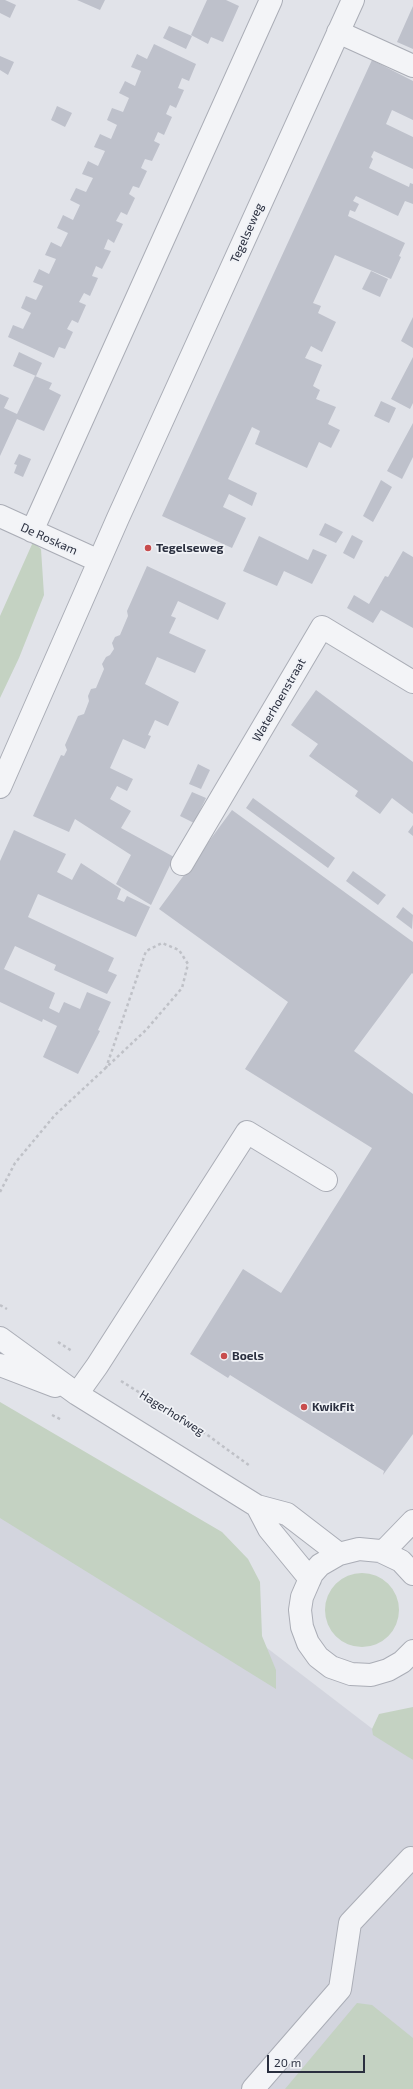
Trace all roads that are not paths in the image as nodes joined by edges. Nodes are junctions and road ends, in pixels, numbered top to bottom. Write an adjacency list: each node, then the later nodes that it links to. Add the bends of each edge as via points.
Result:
1 (271, 0): 6 (street)
2 (353, 0): 3 (street, Tegelseweg)
3 (338, 32): 4 (street); 7 (street, Tegelseweg)
4 (413, 66)
5 (0, 516): 6 (street, De Roskam)
6 (32, 531): 7 (street, De Roskam)
7 (99, 561): 9 (street, Tegelseweg)
8 (413, 682): 12 (street, Waterhoenstraat, via 322,627)
9 (43, 685): 10 (street, Tegelseweg); 11 (street, Tegelseweg)
10 (0, 754)
11 (0, 787)
12 (182, 864)
13 (326, 1180): 16 (street, via 247,1132)
14 (0, 1338): 16 (street)
15 (0, 1365): 16 (street)
16 (77, 1394): 17 (street)
17 (257, 1506): 20 (street, via 287,1514); 22 (street, via 269,1529)
18 (413, 1521): 19 (street)
19 (383, 1552): 20 (street, via 359,1549); 21 (street, via 401,1561)
20 (339, 1554): 22 (street, via 320,1565)
21 (413, 1574)
22 (310, 1579): 23 (street, via 302,1597 302,1627 308,1643 331,1667 351,1674 371,1675 388,1670)
23 (412, 1655)
24 (411, 1858): 25 (street, via 350,1923 340,1989)
25 (253, 2089)

